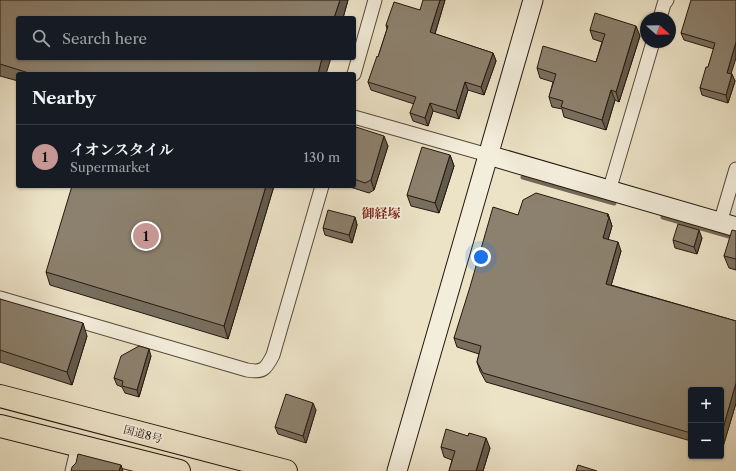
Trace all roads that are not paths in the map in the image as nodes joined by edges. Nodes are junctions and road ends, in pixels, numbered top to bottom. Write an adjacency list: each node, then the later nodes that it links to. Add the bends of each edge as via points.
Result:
1 (375, 0): 6 (street)
2 (533, 0): 8 (street)
3 (667, 0): 4 (street)
4 (662, 12)
5 (651, 48): 11 (street)
6 (355, 72)
7 (356, 118): 8 (street)
8 (488, 155): 11 (street); 20 (street)
9 (736, 169): 12 (street)
10 (321, 188): 13 (street, via 273,355 263,370 247,370)
11 (609, 191): 12 (street)
12 (728, 225)
13 (0, 298)
14 (0, 396): 19 (highway, 国道8号)
15 (0, 426): 16 (highway)
16 (78, 446): 17 (street); 18 (highway)
17 (72, 471)
18 (179, 471)
19 (286, 471)
20 (397, 471)

